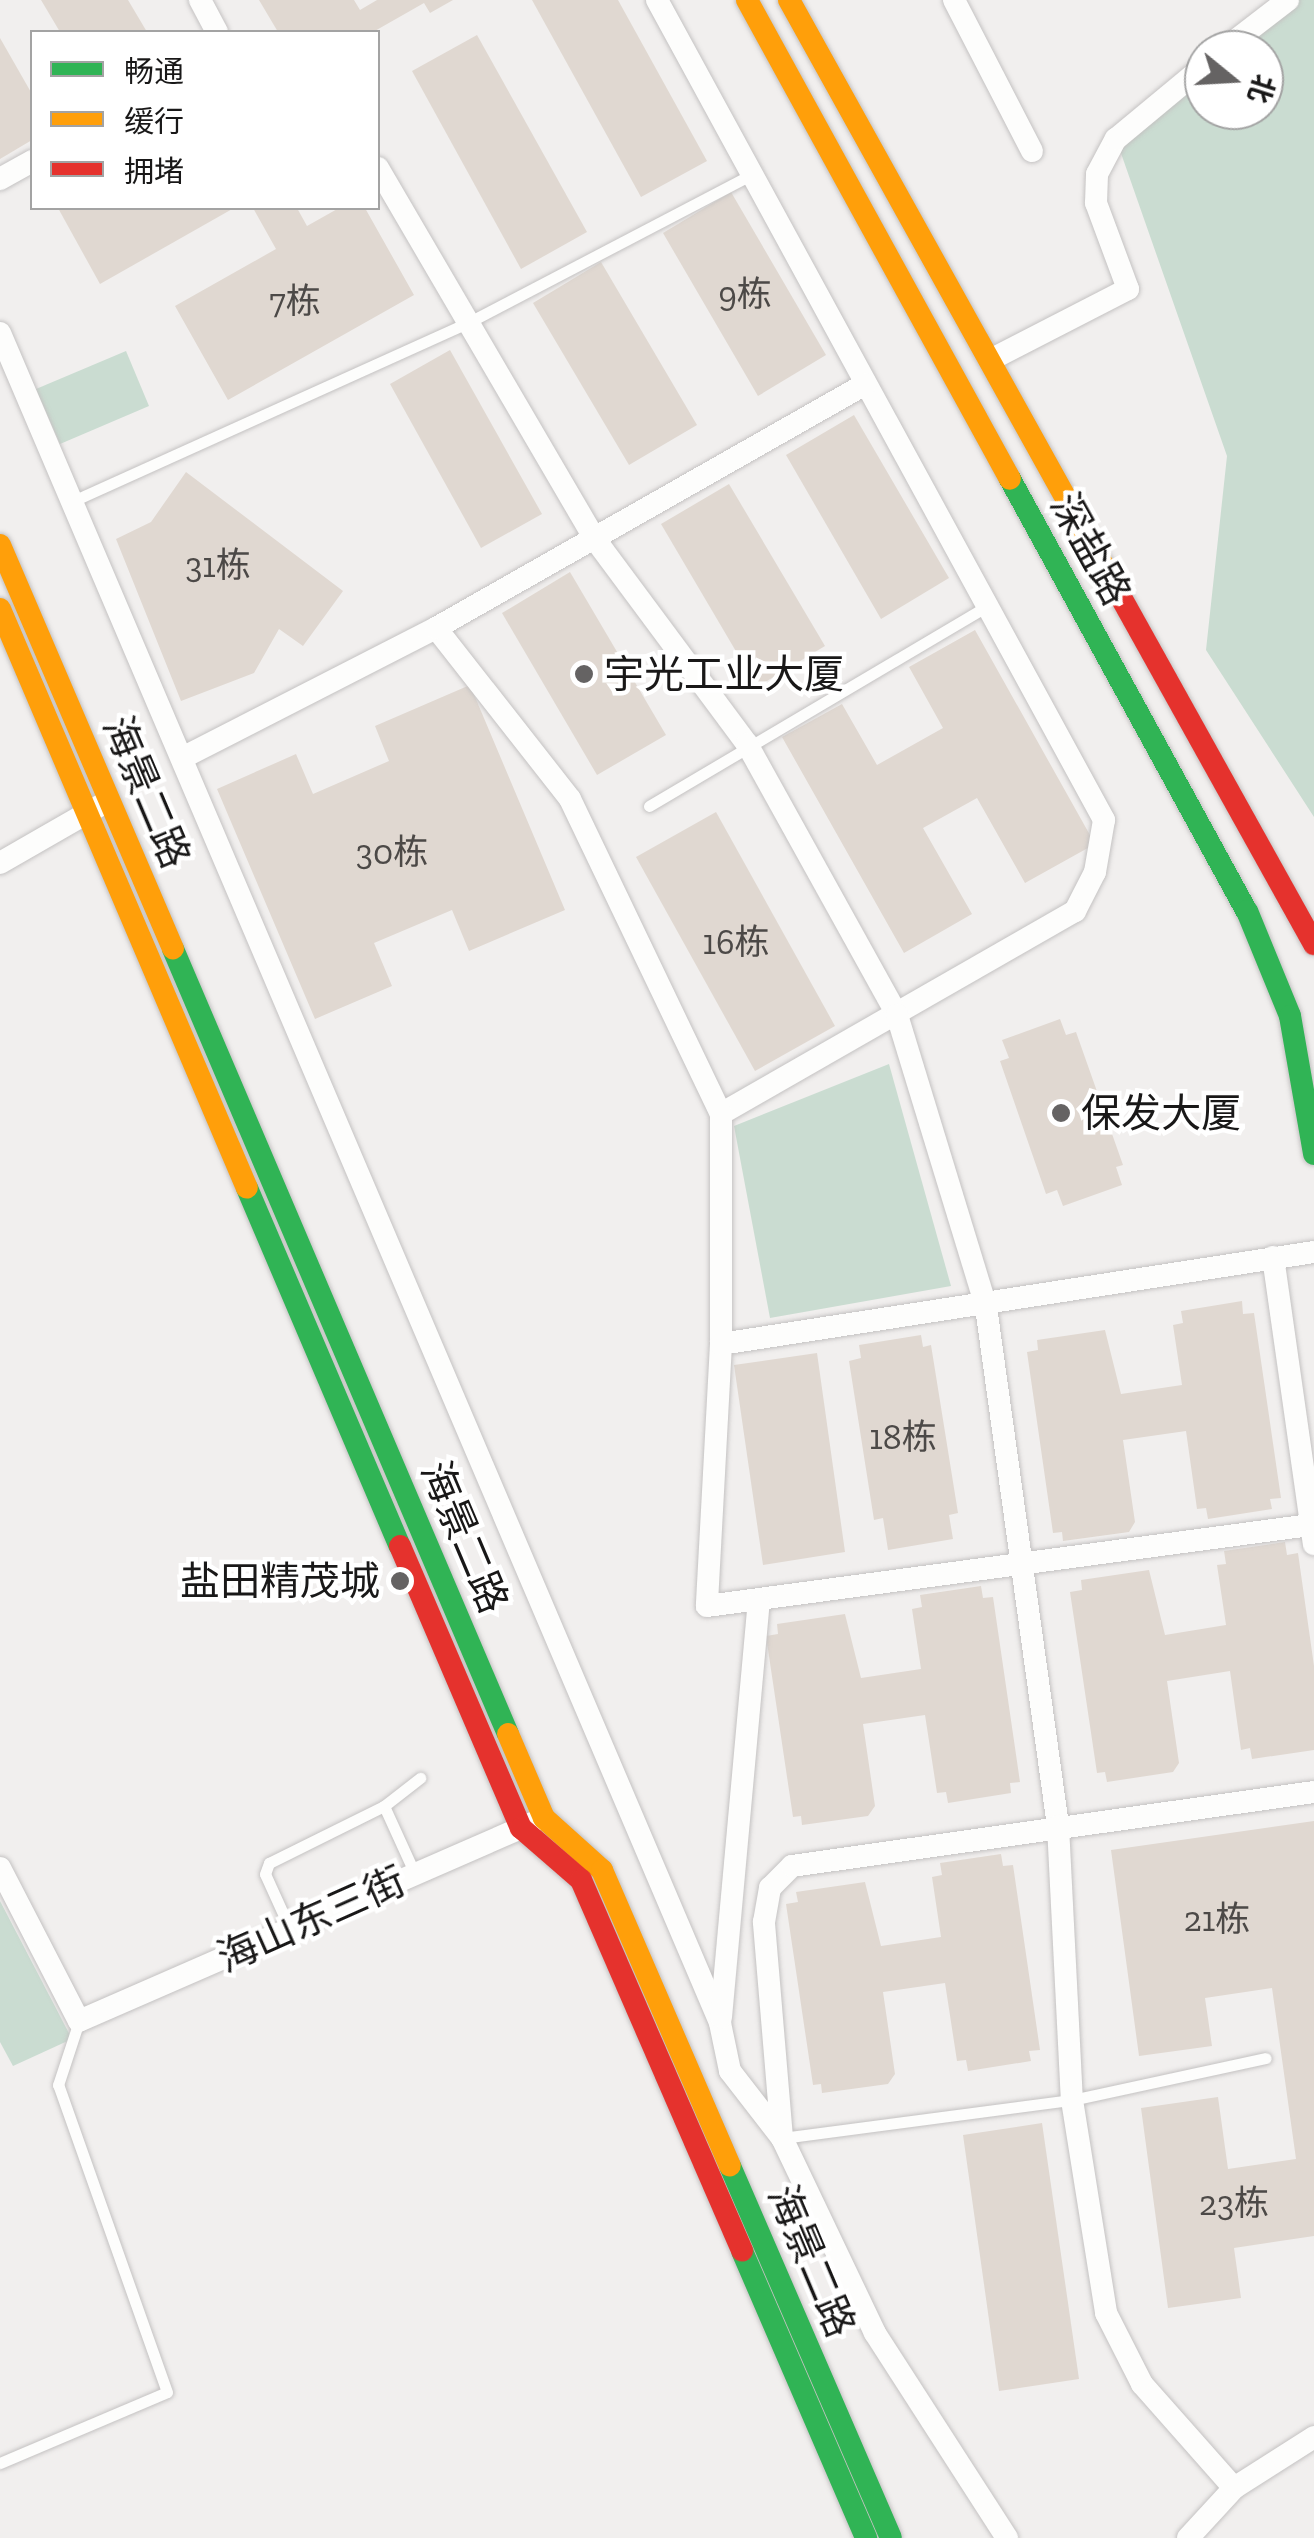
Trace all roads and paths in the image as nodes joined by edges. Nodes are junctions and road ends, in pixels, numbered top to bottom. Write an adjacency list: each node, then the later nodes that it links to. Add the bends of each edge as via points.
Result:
1 (200, 0): 7 (street)
2 (657, 0): 13 (street)
3 (747, 0): 34 (street, 深盐路, via 1247,911 1290,1016)
4 (789, 0): 17 (street, 深盐路)
5 (954, 0): 10 (street)
6 (1288, 0): 8 (street)
7 (216, 30)
8 (1248, 30)
9 (1184, 83): 17 (street, via 1116,140 1097,174 1096,204 1128,289)
10 (1032, 151)
11 (30, 163): 14 (street)
12 (380, 171): 15 (street)
13 (752, 174): 15 (lane); 18 (street)
14 (0, 179)
15 (473, 320): 19 (lane); 20 (street)
16 (0, 333): 19 (street)
17 (992, 359): 31 (street, 深盐路)
18 (866, 384): 20 (street); 22 (street)
19 (74, 501): 26 (street)
20 (594, 538): 24 (street); 25 (street)
21 (0, 544): 27 (street, 海景二路)
22 (987, 606): 25 (lane); 32 (street, via 1104,820 1094,872 1076,911)
23 (0, 610): 29 (street, 海景二路)
24 (436, 628): 26 (street); 33 (street, via 570,799)
25 (747, 744): 28 (lane); 32 (street)
26 (184, 757): 52 (street)
27 (110, 801): 29 (street); 45 (street, 海景二路)
28 (649, 806)
29 (87, 814): 30 (street); 47 (street, 海景二路)
30 (0, 863)
31 (1314, 944)
32 (897, 1015): 33 (street); 37 (street)
33 (721, 1114): 38 (street)
34 (1314, 1154)
35 (1314, 1252): 36 (street)
36 (1273, 1257): 37 (street); 39 (street)
37 (986, 1307): 38 (street); 40 (street)
38 (721, 1344): 41 (street, via 707,1606)
39 (1312, 1534): 40 (street)
40 (1022, 1568): 41 (street); 46 (street)
41 (759, 1602): 52 (street)
42 (420, 1778): 44 (lane)
43 (1314, 1792): 46 (street)
44 (384, 1806): 49 (lane); 50 (lane, via 269,1863 265,1874)
45 (544, 1818): 47 (street, 海山东三街); 60 (street, 海景二路, via 602,1870)
46 (1058, 1826): 54 (street); 55 (street, via 792,1866 770,1888 764,1922)
47 (521, 1828): 49 (street, 海山东三街); 59 (street, 海景二路, via 581,1880)
48 (0, 1868): 51 (street)
49 (415, 1874): 50 (street, 海山东三街)
50 (290, 1929): 51 (street, 海山东三街)
51 (79, 2020): 57 (lane, via 58,2085 167,2392)
52 (720, 2023): 55 (street, via 730,2071)
53 (1266, 2058): 54 (lane)
54 (1072, 2100): 55 (lane); 58 (street, via 1112,2338 1142,2384)
55 (782, 2138): 61 (street, via 875,2333)
56 (1314, 2437): 58 (street)
57 (0, 2464)
58 (1234, 2488): 62 (street)
59 (866, 2538)
60 (891, 2538)
61 (1007, 2538)
62 (1188, 2538)

